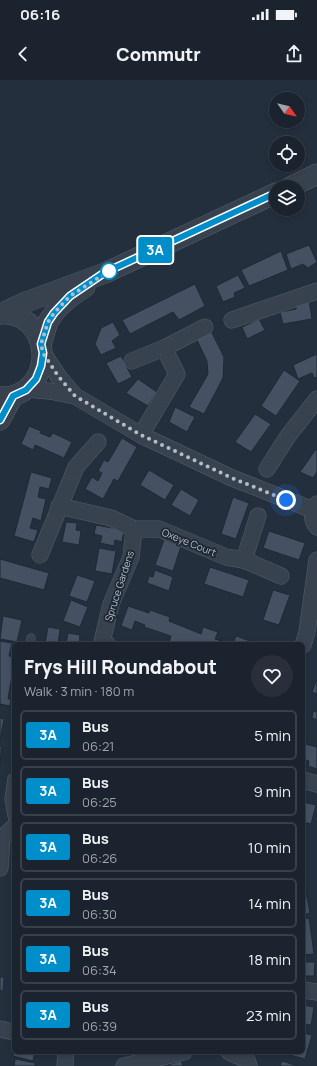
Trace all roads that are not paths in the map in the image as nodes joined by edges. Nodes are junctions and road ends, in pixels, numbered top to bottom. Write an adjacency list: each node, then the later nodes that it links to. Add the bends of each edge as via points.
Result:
1 (317, 174): 2 (street)
2 (305, 180)
3 (269, 197): 4 (street)
4 (104, 273): 6 (street); 9 (street, via 70,296 54,313 48,322)
5 (317, 290): 7 (street)
6 (1, 313): 9 (street, via 25,320 35,331)
7 (232, 320)
8 (205, 326): 10 (street)
9 (42, 348): 12 (street, via 41,366 36,379); 13 (street, via 58,376)
10 (164, 348): 11 (street); 16 (street, via 176,374)
11 (132, 361)
12 (13, 394): 13 (street, via 49,391); 15 (street)
13 (75, 396): 16 (street)
14 (317, 399): 18 (street, via 288,436)
15 (0, 420)
16 (141, 435): 20 (street, via 232,478)
17 (98, 442): 19 (street, via 76,467)
18 (267, 469)
19 (59, 506): 23 (street, via 111,518); 24 (street)
20 (315, 507): 22 (street, via 312,519)
21 (258, 516): 25 (street)
22 (317, 527)
23 (134, 529): 25 (street, Oxeye Court, via 159,529 226,557); 28 (street, Spruce Gardens, via 130,557 110,604)
24 (40, 555)
25 (244, 560): 27 (street, Oxeye Court)
26 (317, 560): 29 (street)
27 (282, 576)
28 (103, 642)
29 (304, 642)
30 (12, 778): 33 (lane, via 9,799)
31 (305, 781): 32 (street)
32 (317, 784)
33 (12, 815)
34 (12, 828): 35 (street, via 2,838)
35 (0, 868)
36 (305, 990): 37 (street)
37 (317, 992)
38 (0, 1029): 39 (street)
39 (12, 1032)
40 (66, 1054): 44 (street)
41 (175, 1054): 45 (street)
42 (235, 1054): 43 (street)
43 (251, 1059)
44 (65, 1066)
45 (124, 1066)

